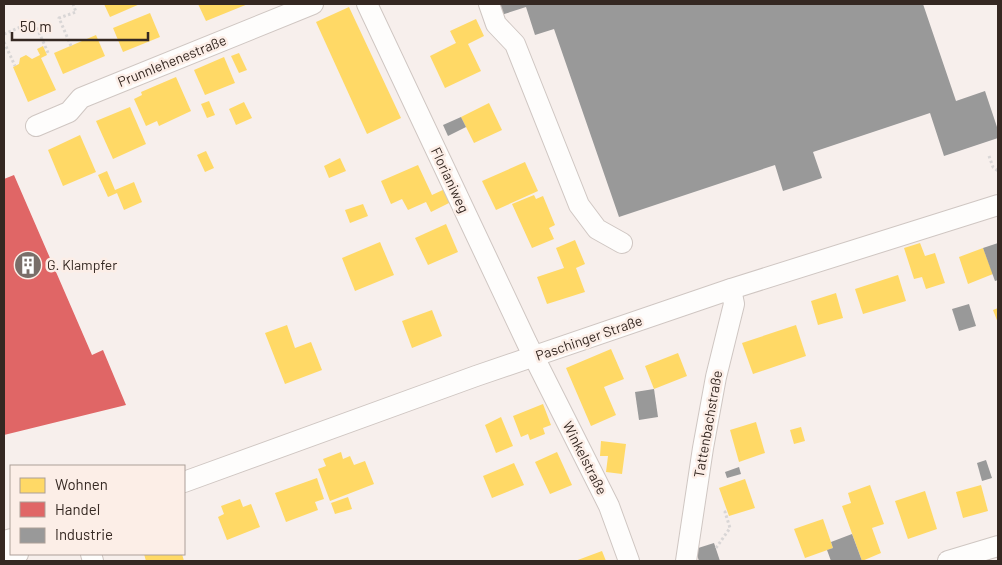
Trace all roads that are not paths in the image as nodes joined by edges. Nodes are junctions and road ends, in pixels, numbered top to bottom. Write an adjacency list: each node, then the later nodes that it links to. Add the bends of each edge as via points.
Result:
1 (313, 4): 4 (street, Prunnlehenestraße, via 81,98 69,112)
2 (367, 4): 8 (street, Florianiweg)
3 (488, 4): 6 (street, via 496,24 515,44 579,205 597,229)
4 (36, 126)
5 (998, 207): 7 (street, Paschinger Straße)
6 (622, 243)
7 (731, 289): 8 (street, Paschinger Straße); 12 (street, Tattenbachstraße, via 734,304 702,448)
8 (534, 356): 9 (street, Paschinger Straße); 11 (street, Winkelstraße, via 609,506)
9 (185, 482)
10 (998, 546): 13 (street)
11 (629, 561)
12 (686, 561)
13 (948, 561)

